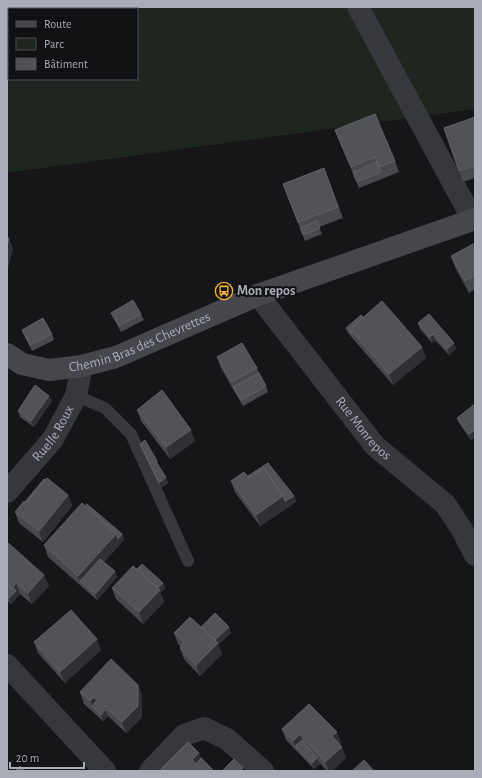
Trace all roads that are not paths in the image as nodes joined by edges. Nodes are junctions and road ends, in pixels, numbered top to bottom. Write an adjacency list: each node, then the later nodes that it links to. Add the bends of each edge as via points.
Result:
1 (358, 7): 2 (street)
2 (474, 220): 3 (main road, Chemin Bras des Chevrettes)
3 (258, 295): 5 (main road, Chemin Bras des Chevrettes, via 116,357); 8 (street, Rue Monrepos, via 375,446 445,504)
4 (7, 354): 5 (main road, Chemin Bras des Chevrettes, via 22,364 49,370)
5 (82, 366): 6 (street, Ruelle Roux)
6 (76, 396): 7 (street, Ruelle Roux, via 53,439); 9 (lane, via 105,408 131,434)
7 (7, 492)
8 (475, 555)
9 (188, 561)
10 (7, 665): 11 (street)
11 (105, 771)
12 (150, 771): 13 (street, via 184,735 204,728 227,739)
13 (263, 771)

